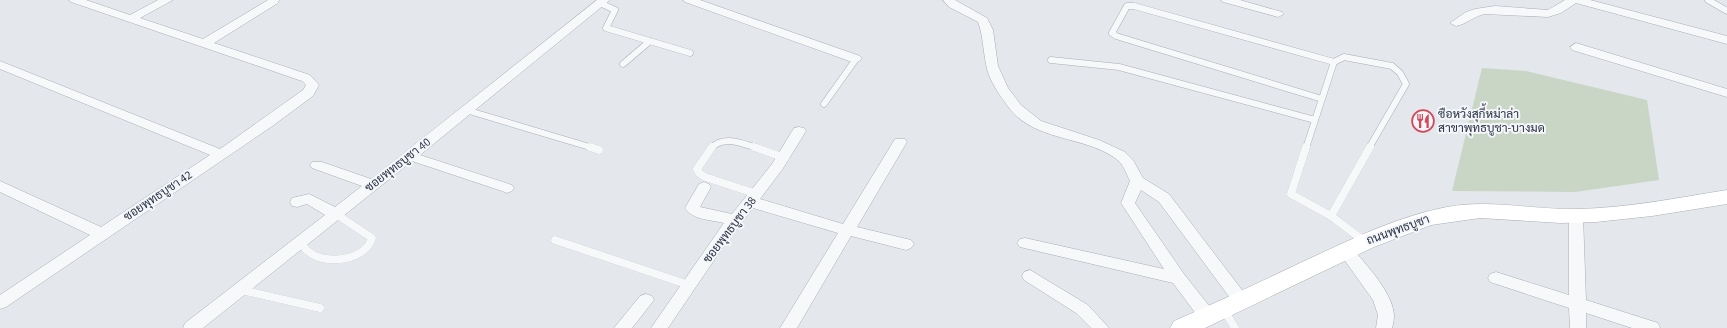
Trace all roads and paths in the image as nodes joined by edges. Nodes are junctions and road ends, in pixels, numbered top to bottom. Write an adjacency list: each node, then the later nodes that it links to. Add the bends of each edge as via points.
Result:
1 (75, 0): 14 (street)
2 (166, 0): 14 (street)
3 (689, 0): 21 (street)
4 (938, 0): 11 (street)
5 (1227, 0): 13 (street)
6 (1573, 0): 15 (street, via 1557,11 1547,13 1484,10 1474,12)
7 (1577, 0): 16 (street)
8 (1708, 0): 12 (lane)
9 (274, 1): 18 (street)
10 (602, 2): 17 (lane, via 615,13 606,28); 29 (street, ซอยพุทธบูชา 40)
11 (951, 2): 38 (street, via 983,20 987,30 992,66 1002,88 1016,108 1036,124 1094,143 1120,155 1128,163)
12 (1727, 11)
13 (1278, 14)
14 (132, 18): 18 (street)
15 (1456, 23)
16 (1727, 40)
17 (650, 41): 20 (lane); 24 (lane)
18 (204, 44): 34 (street, ซอยพุทธบูชา 42, via 306,78 313,85 308,93)
19 (1576, 47): 26 (street)
20 (690, 53)
21 (856, 59): 28 (lane)
22 (1051, 60): 30 (lane, via 1119,67)
23 (1334, 62): 27 (lane); 27 (lane, via 1134,6 1127,6 1112,33); 47 (lane, via 1344,57 1392,66 1406,84)
24 (623, 64)
25 (0, 65): 34 (street)
26 (1727, 93)
27 (1322, 99): 30 (lane)
28 (824, 104)
29 (466, 110): 33 (lane); 35 (street, ซอยพุทธบูชา 40)
30 (1315, 120): 47 (lane, via 1291,194)
31 (799, 131): 36 (street, ซอยพุทธบูชา 38)
32 (900, 142): 50 (street)
33 (599, 150)
34 (220, 154): 51 (street, ซอยพุทธบูชา 42)
35 (410, 156): 39 (street, ซอยพุทธบูชา 40); 42 (street)
36 (785, 158): 44 (street, ซอยพุทธบูชา 38); 44 (lane, via 733,142 723,141 712,147 700,163 697,169 699,173 705,178)
37 (317, 165): 39 (street)
38 (1137, 182): 58 (street, via 1128,203); 66 (street, via 1164,198)
39 (373, 185): 46 (street, ซอยพุทธบูชา 40)
40 (0, 186): 51 (street)
41 (704, 187): 49 (street, via 692,208 697,212)
42 (507, 188)
43 (1727, 197): 48 (main road, ถนนพุทธบูชา, via 1626,213)
44 (754, 198): 49 (street, ซอยพุทธบูชา 38); 50 (street)
45 (297, 202): 46 (street, via 309,199)
46 (336, 214): 53 (street, ซอยพุทธบูชา 40); 53 (lane, via 372,238 368,250 354,257 324,257 308,252)
47 (1331, 216): 56 (lane)
48 (1576, 216): 56 (main road, ถนนพุทธบูชา, via 1485,211 1449,213 1415,221); 64 (street)
49 (735, 220): 60 (street, ซอยพุทธบูชา 38)
50 (847, 230): 55 (street); 70 (street)
51 (102, 234): 63 (street, ซอยพุทธบูชา 42)
52 (555, 240): 60 (lane)
53 (301, 242): 61 (street, ซอยพุทธบูชา 40)
54 (1025, 243): 58 (street)
55 (906, 244)
56 (1355, 246): 66 (main road, ถนนพุทธบูชา); 73 (street, via 1383,306 1386,315)
57 (1030, 276): 71 (street, via 1082,309)
58 (1178, 278): 66 (street)
59 (1496, 278): 64 (street)
60 (689, 285): 69 (street, ซอยพุทธบูชา 38)
61 (241, 290): 65 (lane); 67 (street, ซอยพุทธบูชา 40)
62 (646, 300): 68 (street)
63 (0, 303)
64 (1578, 305): 74 (street); 75 (street)
65 (320, 308)
66 (1227, 314): 72 (main road, ถนนพุทธบูชา)
67 (191, 328)
68 (622, 328)
69 (659, 328)
70 (788, 328)
71 (1101, 328)
72 (1182, 328)
73 (1384, 328)
74 (1578, 328)
75 (1652, 328)

